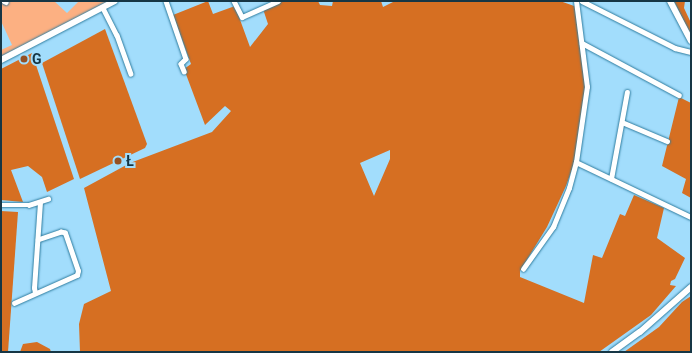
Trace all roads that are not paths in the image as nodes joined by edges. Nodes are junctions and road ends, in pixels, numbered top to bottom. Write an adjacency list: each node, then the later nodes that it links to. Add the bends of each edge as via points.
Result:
1 (115, 1): 8 (street)
2 (166, 1): 13 (street, via 186,59 181,64)
3 (234, 1): 4 (street, via 242,17)
4 (278, 1)
5 (576, 1): 10 (street)
6 (582, 1): 11 (street, via 675,48)
7 (670, 1): 9 (street)
8 (103, 8): 12 (street); 14 (street, via 117,35)
9 (691, 41)
10 (582, 44): 16 (street); 19 (street, via 587,68 587,94)
11 (691, 52)
12 (1, 60)
13 (184, 71)
14 (131, 74)
15 (628, 92): 17 (street)
16 (679, 95)
17 (622, 122): 18 (street); 20 (street)
18 (667, 141)
19 (576, 162): 20 (street); 26 (street, via 569,188 552,227)
20 (611, 179): 24 (street)
21 (48, 199): 22 (street)
22 (40, 203): 23 (street); 25 (street)
23 (1, 205)
24 (691, 217)
25 (38, 240): 28 (street); 28 (street, via 62,232 65,234 78,271 77,275)
26 (523, 269)
27 (690, 289): 30 (street, via 640,332)
28 (35, 293): 29 (street)
29 (14, 303)
30 (612, 352)

